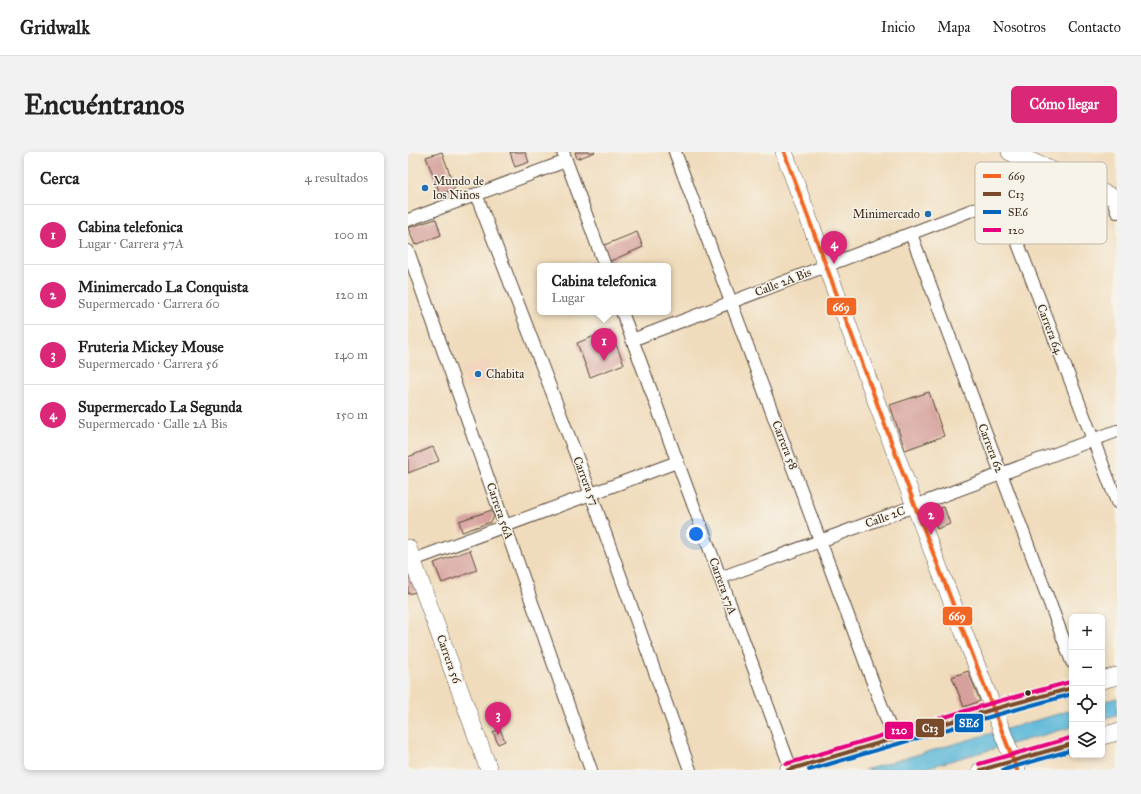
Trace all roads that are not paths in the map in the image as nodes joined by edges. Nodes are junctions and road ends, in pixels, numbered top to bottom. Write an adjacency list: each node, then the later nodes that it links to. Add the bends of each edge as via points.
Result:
1 (675, 152): 14 (street, Carrera 58)
2 (784, 152): 13 (street)
3 (1017, 153): 5 (street)
4 (564, 156): 6 (street); 12 (street)
5 (1035, 162)
6 (476, 194): 8 (street); 21 (street, Carrera 57)
7 (975, 209): 9 (street, Calle 2A Bis)
8 (408, 220)
9 (911, 234): 13 (street, Calle 2A Bis); 20 (street, Carrera 62)
10 (1018, 244): 18 (street, Carrera 64)
11 (408, 251): 24 (street, Carrera 56A)
12 (604, 263)
13 (826, 266): 14 (street, Calle 2A Bis); 23 (street)
14 (731, 302): 16 (street, Calle 2A Bis); 25 (street, Carrera 58)
15 (623, 315): 16 (street, Carrera 57A)
16 (632, 340): 19 (street, Carrera 57A)
17 (1117, 431): 18 (street, Calle 2C)
18 (1093, 440): 20 (street, Calle 2C); 22 (street, Carrera 64)
19 (677, 462): 21 (street); 27 (street, Carrera 57A)
20 (1001, 474): 23 (street, Calle 2C); 28 (street, Carrera 62)
21 (590, 494): 24 (street); 40 (street, Carrera 57)
22 (1117, 502)
23 (915, 506): 25 (street, Calle 2C); 32 (street)
24 (505, 526): 26 (street); 39 (street, Carrera 56A)
25 (820, 541): 27 (street, Calle 2C); 35 (street, Carrera 58)
26 (410, 556): 38 (street, Carrera 56)
27 (720, 578): 41 (street, Carrera 57A)
28 (1069, 654)
29 (1117, 676): 30 (street)
30 (1105, 679)
31 (1069, 689): 32 (street)
32 (996, 715): 35 (street); 37 (street)
33 (1117, 732): 34 (street)
34 (1105, 735)
35 (894, 739): 41 (street)
36 (1069, 745): 37 (street)
37 (1013, 760): 42 (street)
38 (489, 770)
39 (591, 770)
40 (690, 770)
41 (790, 770)
42 (982, 770)

